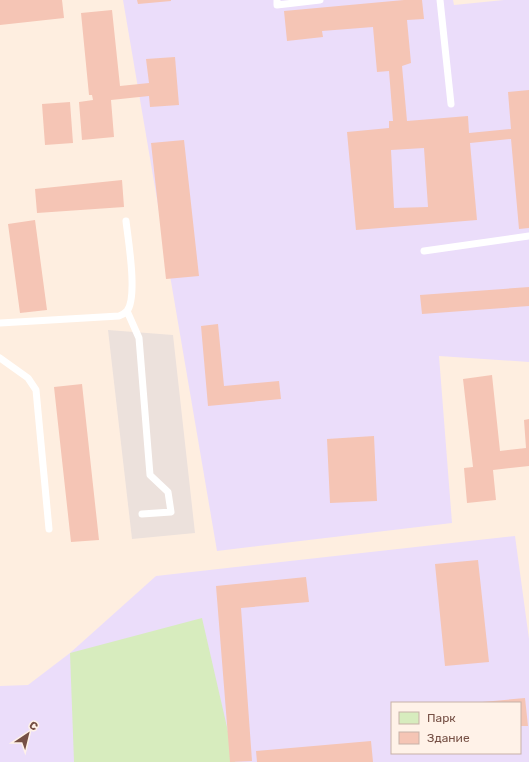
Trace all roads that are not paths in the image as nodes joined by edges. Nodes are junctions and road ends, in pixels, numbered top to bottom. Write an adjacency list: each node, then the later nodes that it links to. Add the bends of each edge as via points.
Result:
1 (277, 0): 2 (lane, via 277,5)
2 (320, 0)
3 (440, 0): 4 (lane)
4 (451, 104)
5 (126, 220): 8 (lane, via 133,289)
6 (529, 236): 7 (lane)
7 (424, 251)
8 (127, 311): 9 (lane, via 119,316); 11 (lane, via 138,338 150,474 168,492 171,512)
9 (0, 322)
10 (0, 358): 12 (lane, via 28,378 36,390)
11 (142, 514)
12 (49, 529)

